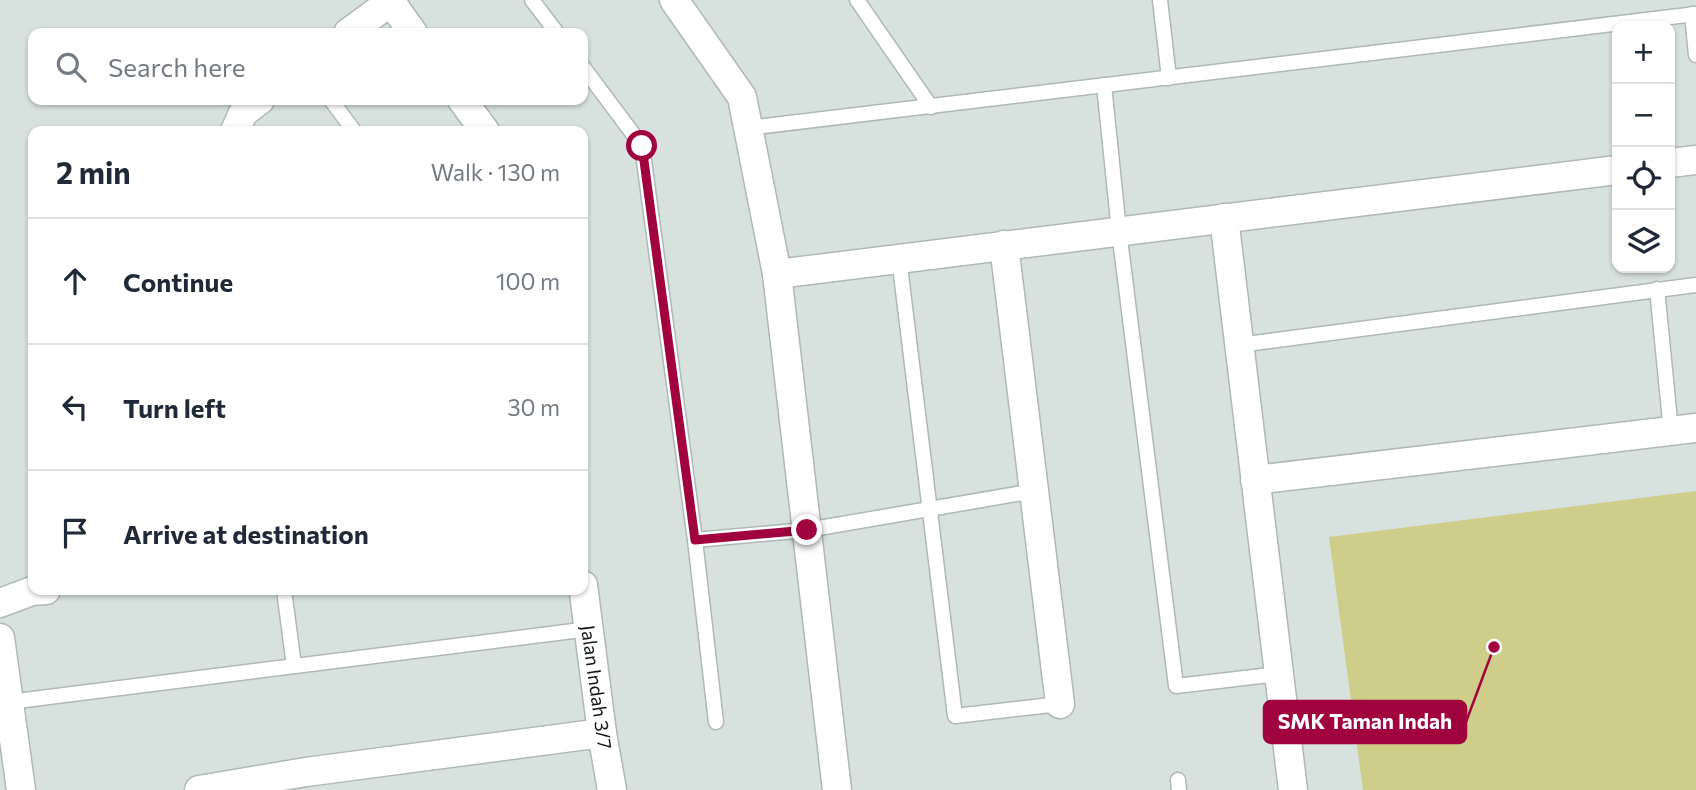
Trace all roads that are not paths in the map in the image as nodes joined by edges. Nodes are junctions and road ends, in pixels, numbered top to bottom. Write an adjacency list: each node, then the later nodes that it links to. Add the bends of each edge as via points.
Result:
1 (532, 0): 9 (lane)
2 (674, 0): 21 (street, via 742,97)
3 (857, 0): 17 (lane)
4 (1160, 0): 12 (lane)
5 (392, 1): 7 (street); 8 (street)
6 (1694, 14): 10 (lane); 12 (lane)
7 (355, 28)
8 (410, 28)
9 (553, 28)
10 (1696, 55)
11 (588, 75): 38 (lane, via 642,146)
12 (1169, 78): 13 (lane)
13 (1104, 85): 17 (lane); 26 (lane)
14 (253, 105): 18 (street)
15 (335, 105): 19 (lane)
16 (466, 105): 20 (street)
17 (932, 107): 21 (lane)
18 (237, 126)
19 (350, 126)
20 (481, 126)
21 (748, 128): 29 (street)
22 (1696, 160): 23 (street)
23 (1675, 162)
24 (1612, 171): 25 (street)
25 (1224, 218): 26 (street); 32 (street)
26 (1119, 231): 27 (street); 46 (lane, via 1176,687)
27 (1004, 245): 28 (street); 35 (street)
28 (899, 258): 29 (street); 36 (lane)
29 (777, 274): 37 (street)
30 (1696, 285): 31 (lane)
31 (1657, 289): 32 (lane); 33 (lane)
32 (1239, 345): 34 (street)
33 (1684, 430): 34 (street)
34 (1255, 480): 46 (street)
35 (1034, 491): 36 (lane); 48 (street)
36 (929, 509): 37 (lane); 48 (lane, via 955,716)
37 (807, 530): 38 (lane); 54 (street)
38 (695, 540): 49 (lane)
39 (28, 592): 42 (street)
40 (285, 595): 45 (lane)
41 (584, 595): 43 (street, Jalan Indah 3/7)
42 (0, 603)
43 (589, 629): 45 (lane); 50 (street, Jalan Indah 3/7)
44 (0, 638): 47 (street)
45 (294, 666): 47 (lane)
46 (1279, 674): 55 (street)
47 (9, 702): 51 (street)
48 (1060, 704)
49 (716, 722)
50 (602, 733): 52 (street); 53 (street, Jalan Indah 3/7)
51 (21, 790)
52 (199, 790)
53 (612, 790)
54 (837, 790)
55 (1293, 790)

